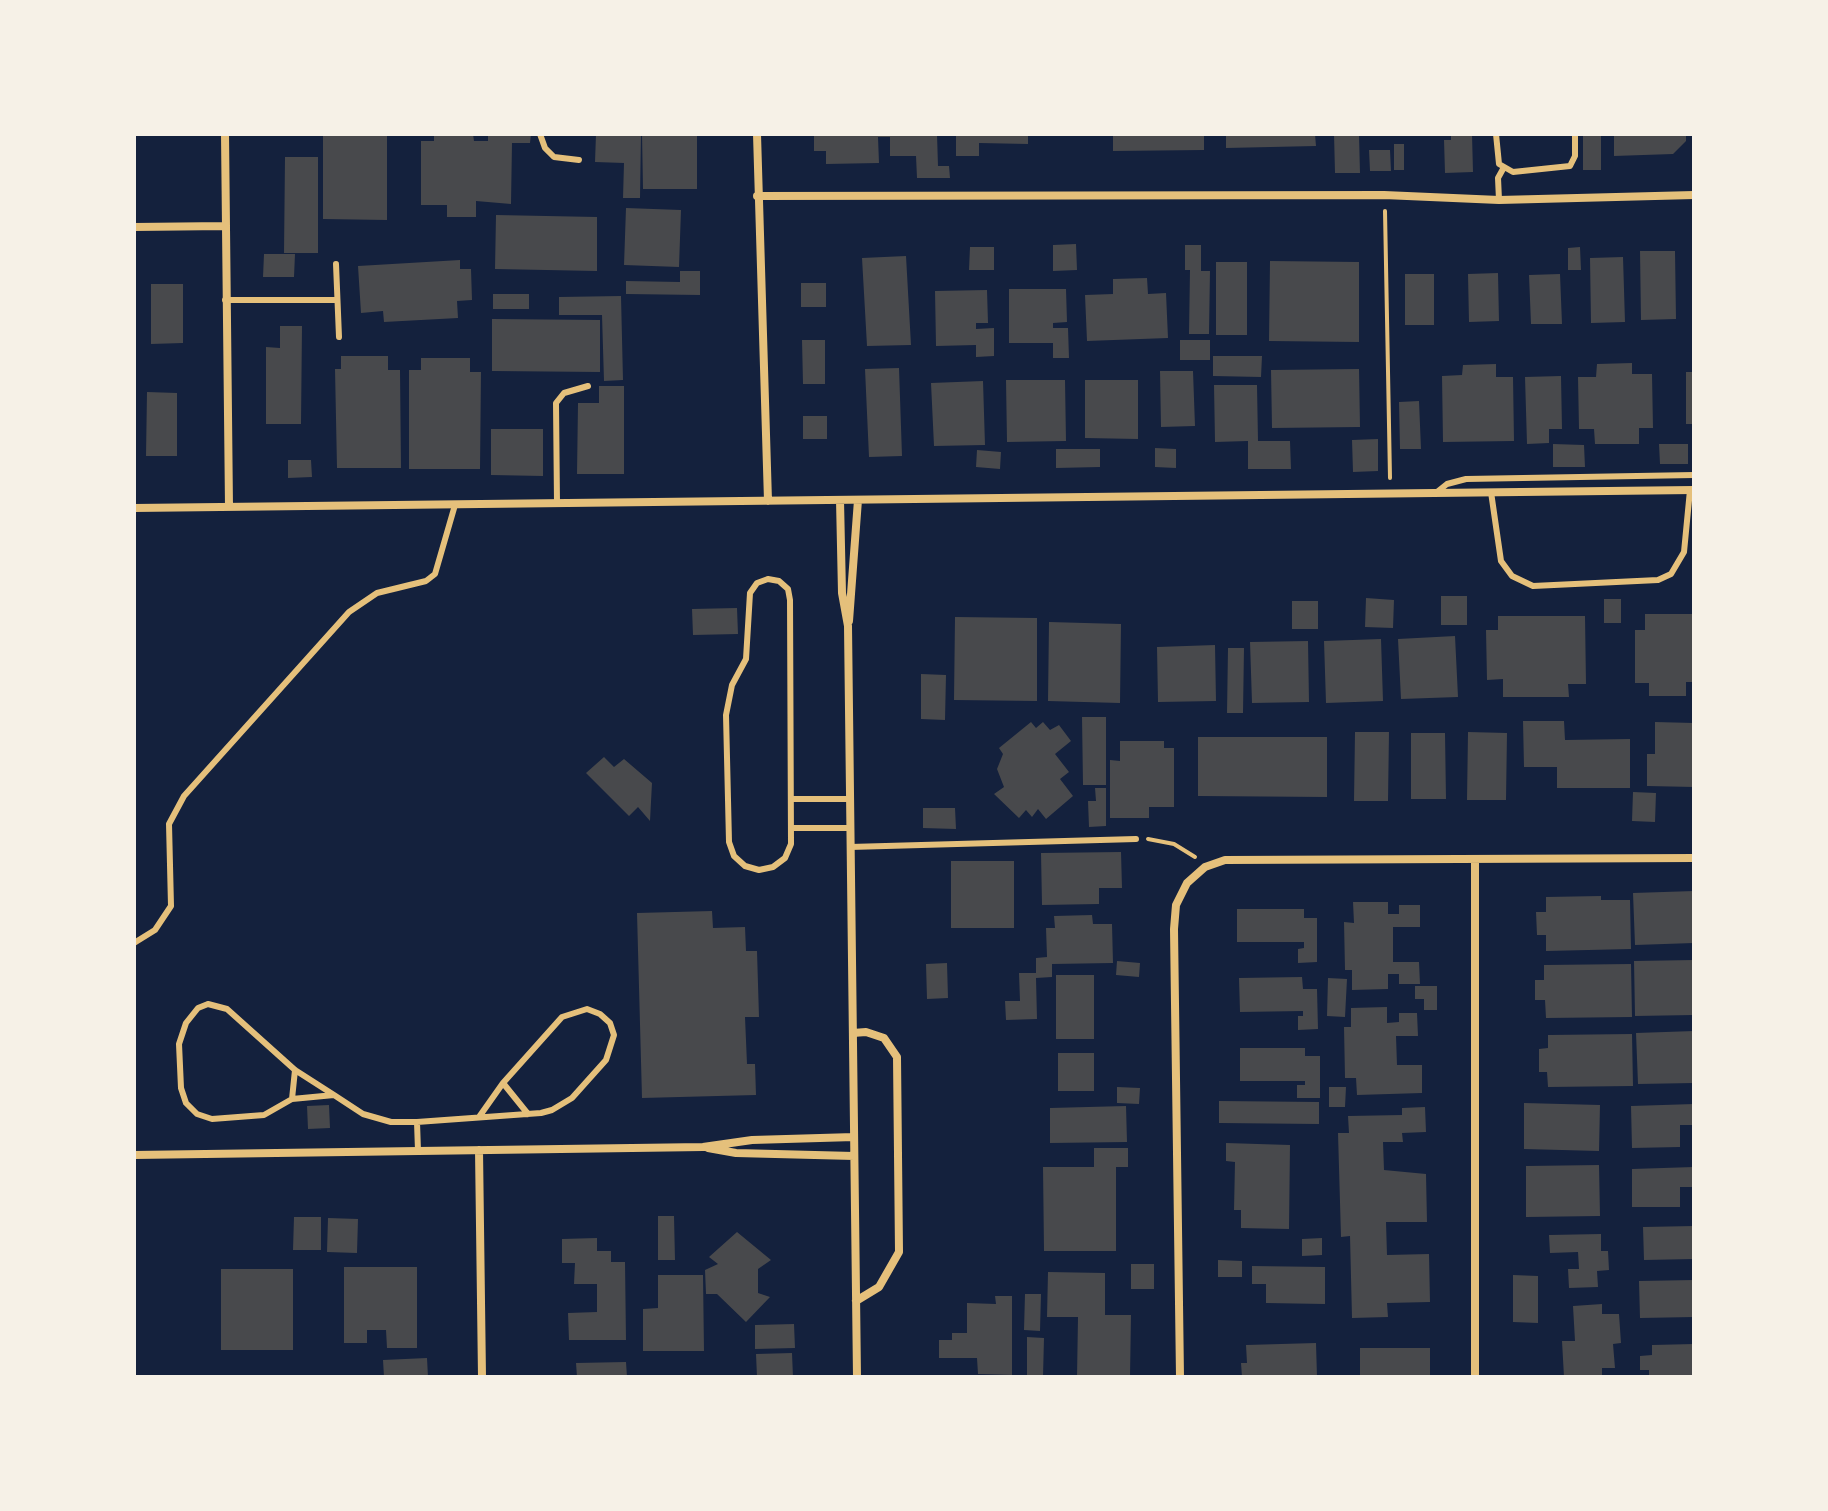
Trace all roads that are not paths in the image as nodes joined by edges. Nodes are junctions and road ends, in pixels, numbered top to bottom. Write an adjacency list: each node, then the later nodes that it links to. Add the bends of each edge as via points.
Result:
1 (225, 134): 11 (street)
2 (540, 134): 6 (lane, via 554,157)
3 (757, 134): 9 (street)
4 (1496, 134): 7 (lane)
5 (1575, 134): 7 (lane, via 1574,162 1565,169)
6 (579, 160)
7 (1503, 169): 10 (lane)
8 (1694, 195): 10 (street)
9 (757, 196): 10 (street, via 1384,195); 24 (street)
10 (1499, 200)
11 (225, 226): 12 (street); 14 (street)
12 (134, 227)
13 (336, 264): 15 (lane)
14 (225, 300): 15 (lane); 27 (street)
15 (337, 300): 16 (lane)
16 (339, 337)
17 (588, 386): 25 (lane, via 564,393 556,403)
18 (1694, 475): 21 (lane, via 1466,479)
19 (1692, 490): 20 (street); 20 (lane, via 1684,552 1671,574 1658,580 1533,586 1512,576 1501,561)
20 (1491, 492): 21 (street)
21 (1437, 493): 23 (street)
22 (840, 500): 23 (street); 24 (street); 29 (street, via 841,585)
23 (858, 500): 29 (street)
24 (768, 501): 25 (street)
25 (557, 503): 26 (street)
26 (455, 505): 27 (street); 38 (lane, via 435,574 355,606 184,796 169,824 171,906 155,930)
27 (229, 507): 28 (street)
28 (134, 508)
29 (848, 626): 31 (street)
30 (791, 799): 31 (lane); 32 (lane); 32 (lane, via 790,600 788,589 768,579 750,593 746,659 732,685 726,715 729,842 745,866 773,867 785,858)
31 (850, 799): 33 (street)
32 (791, 828): 33 (lane)
33 (850, 828): 35 (street)
34 (1136, 839): 35 (lane)
35 (850, 847): 39 (street)
36 (1694, 858): 37 (street)
37 (1475, 859): 56 (street, via 1225,860 1205,867 1187,883 1176,905 1174,929); 57 (street)
38 (134, 943)
39 (853, 1033): 47 (street); 53 (street, via 876,1033 897,1057 899,1252 879,1287)
40 (295, 1070): 42 (lane); 43 (lane); 43 (lane, via 218,1005 198,1008 181,1033 181,1088 197,1114 212,1119 264,1115)
41 (503, 1083): 44 (lane); 44 (lane, via 562,1017 587,1009 610,1023 612,1049 572,1098 552,1110); 45 (lane)
42 (334, 1095): 43 (lane); 46 (lane, via 377,1119)
43 (292, 1099)
44 (528, 1114): 45 (lane)
45 (479, 1117): 46 (lane)
46 (417, 1122): 50 (lane)
47 (854, 1137): 48 (street, via 744,1140); 52 (street)
48 (703, 1147): 49 (street); 52 (street, via 736,1153)
49 (479, 1150): 50 (street); 54 (street)
50 (418, 1151): 51 (street)
51 (134, 1155)
52 (854, 1156): 53 (street)
53 (856, 1301): 55 (street)
54 (482, 1377)
55 (857, 1377)
56 (1180, 1377)
57 (1475, 1377)

